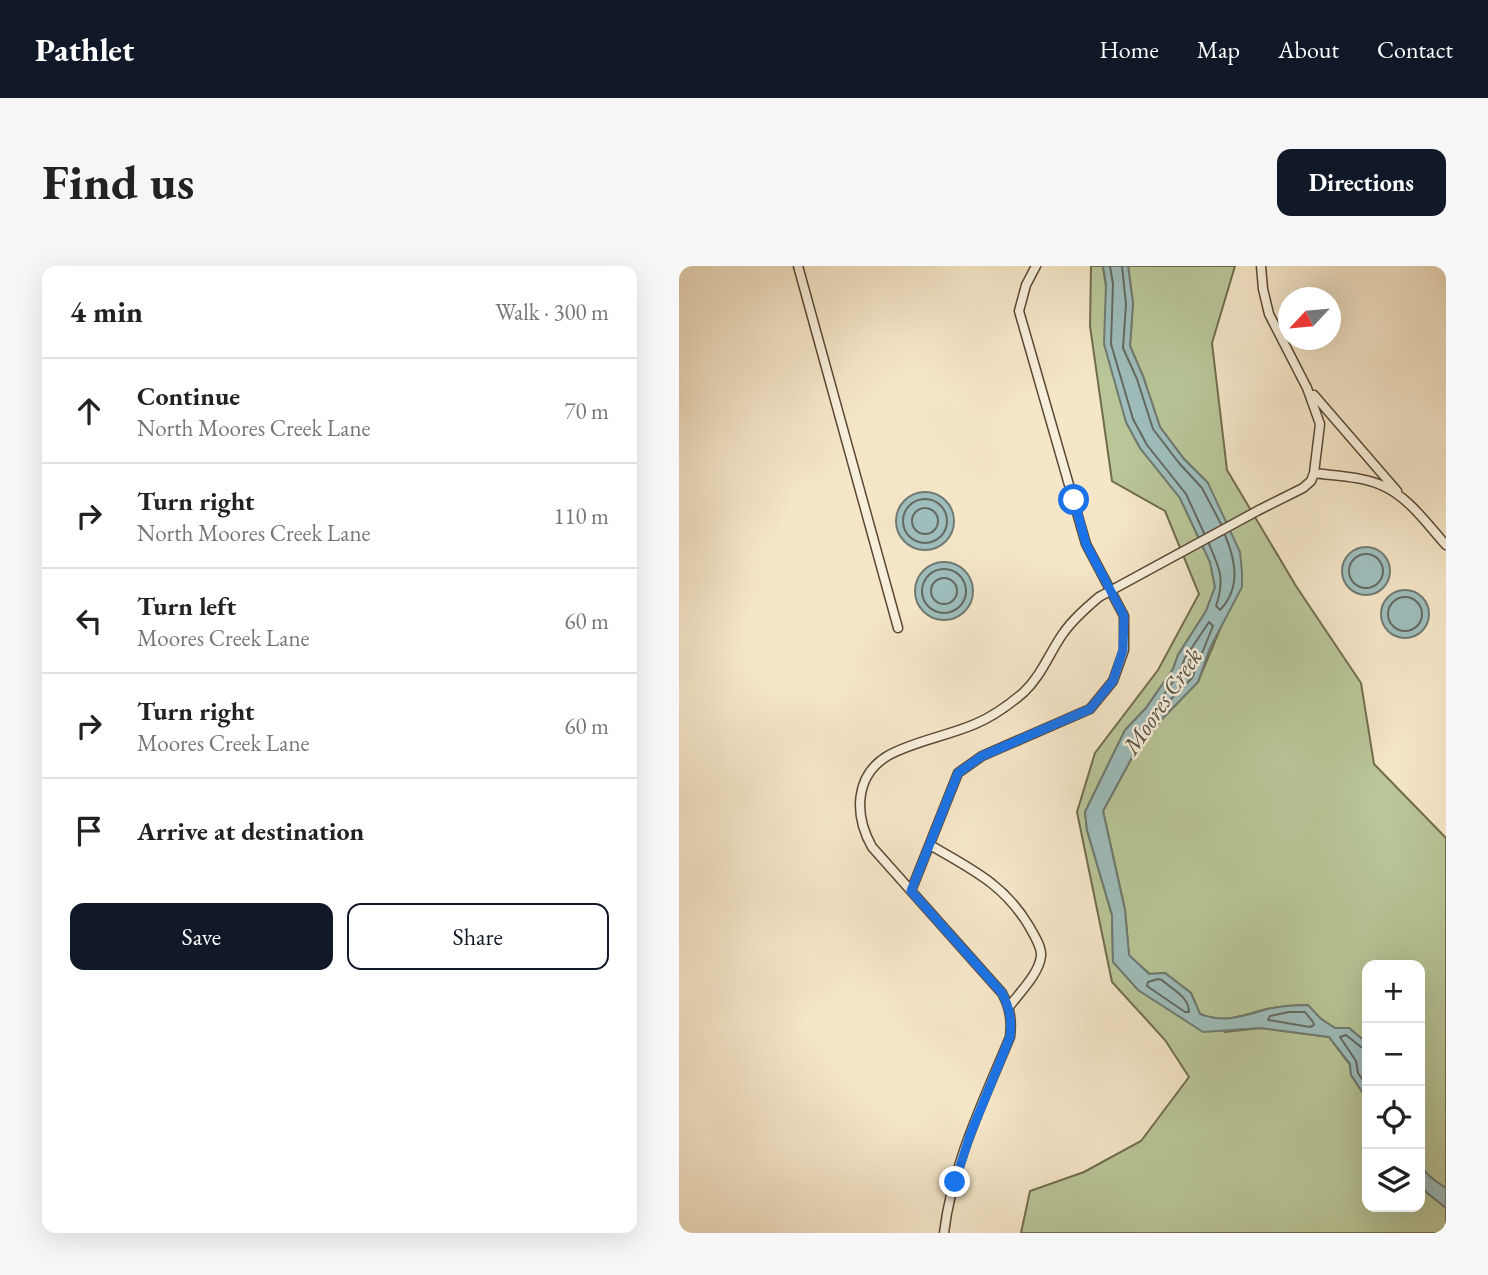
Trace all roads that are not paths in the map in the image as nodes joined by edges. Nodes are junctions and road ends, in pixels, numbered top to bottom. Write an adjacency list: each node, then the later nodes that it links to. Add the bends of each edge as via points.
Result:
1 (798, 266): 8 (lane)
2 (1036, 266): 9 (lane, via 1025,285 1019,311 1086,544 1124,616 1123,650 1113,681 1090,709 982,756 958,773)
3 (1261, 266): 4 (lane, via 1269,314)
4 (1307, 388): 5 (lane, via 1320,424); 6 (lane)
5 (1314, 473): 6 (lane, via 1381,485); 10 (lane, bridge, via 1303,488 1099,597 1063,633 1040,674 998,712 890,754 877,764 861,788 860,822 872,847)
6 (1408, 503): 7 (lane)
7 (1446, 545)
8 (898, 628)
9 (930, 845): 10 (lane); 11 (lane, via 990,880 1020,910 1035,936 1041,954 1038,967)
10 (911, 891): 11 (lane, via 1002,993)
11 (1009, 1007): 12 (lane, via 1010,1037 970,1135)
12 (944, 1233)

